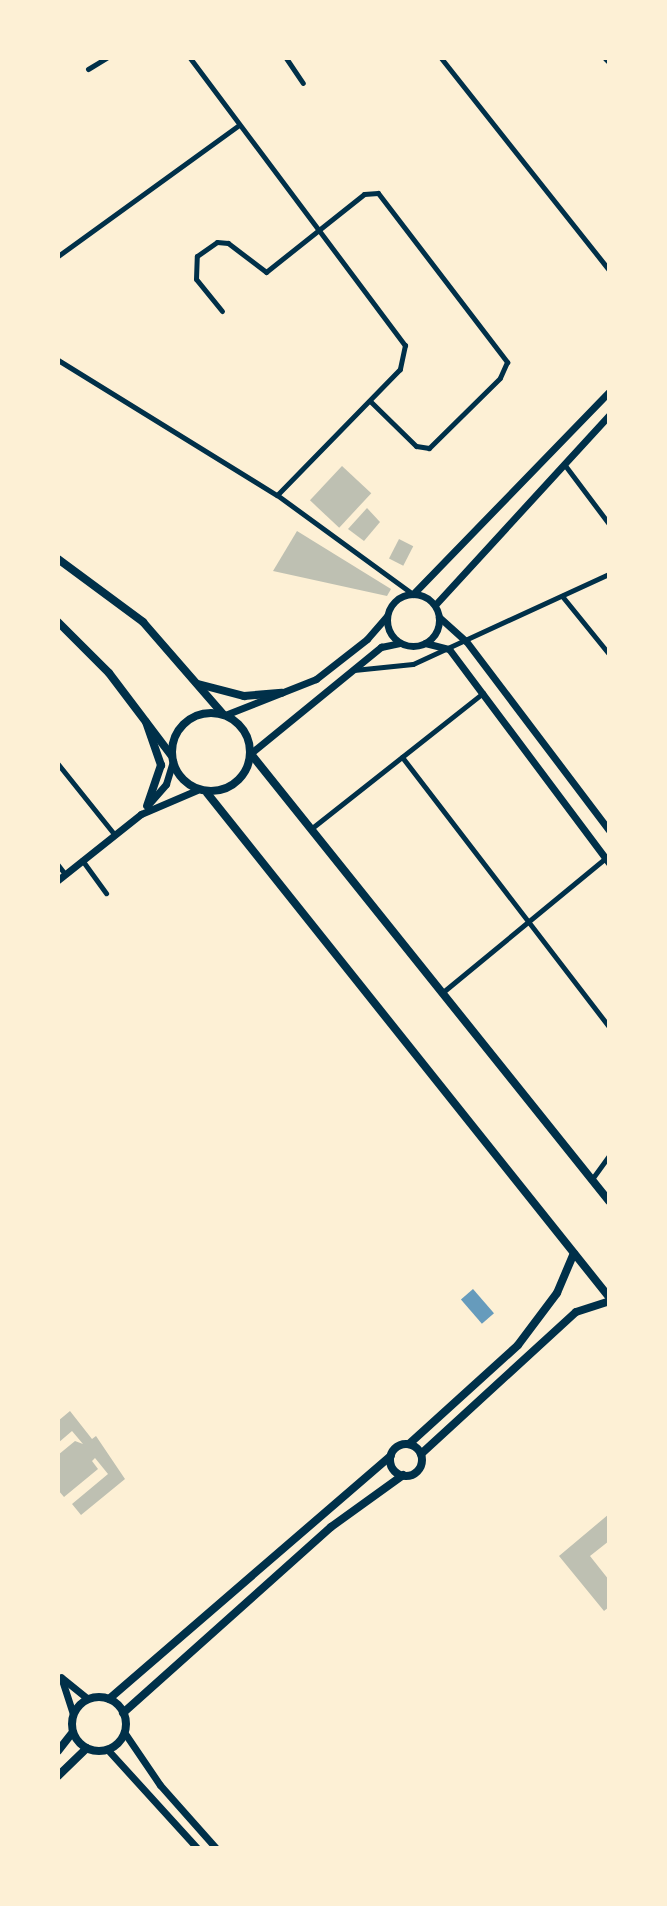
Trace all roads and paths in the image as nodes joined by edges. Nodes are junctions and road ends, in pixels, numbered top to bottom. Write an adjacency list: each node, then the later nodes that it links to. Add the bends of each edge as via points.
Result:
1 (106, 58): 5 (street)
2 (190, 58): 7 (street)
3 (286, 58): 6 (street)
4 (441, 58): 10 (street)
5 (88, 69)
6 (303, 83)
7 (239, 125): 8 (street); 9 (street)
8 (319, 229): 11 (street, via 266,272 228,243 217,242 197,256 196,279); 14 (street, via 405,345 400,369); 14 (street, via 364,194 378,193 504,354 506,370 500,378 429,448 416,446)
9 (58, 256)
10 (609, 270)
11 (222, 311)
12 (58, 360): 17 (street)
13 (609, 392): 21 (street)
14 (370, 401): 17 (street)
15 (609, 415): 16 (street)
16 (563, 463): 18 (street); 23 (street)
17 (277, 495): 21 (street)
18 (609, 524)
19 (58, 559): 33 (main road, via 122,604)
20 (609, 574): 22 (street)
21 (413, 594): 23 (street); 24 (street, via 396,600)
22 (562, 596): 27 (street); 31 (street)
23 (435, 605): 25 (street)
24 (387, 616): 28 (street, via 388,629); 34 (street, via 331,668)
25 (439, 617): 27 (street); 29 (street)
26 (58, 622): 37 (main road)
27 (466, 641): 30 (street); 46 (street)
28 (400, 643): 29 (street); 32 (street, via 381,647)
29 (425, 643): 30 (street)
30 (449, 649): 32 (street, via 413,664); 35 (street)
31 (609, 654)
32 (353, 670): 38 (street)
33 (197, 683): 34 (main road, via 232,694); 36 (main road)
34 (282, 693): 36 (street)
35 (483, 693): 39 (street); 49 (street)
36 (224, 715): 38 (main road, via 247,734); 40 (main road, via 204,714 187,722 175,738)
37 (145, 717): 40 (main road); 44 (main road, via 161,765)
38 (251, 754): 43 (main road, via 237,782); 45 (main road)
39 (402, 757): 45 (street); 53 (street)
40 (172, 759): 42 (main road); 44 (street, via 166,784)
41 (58, 764): 47 (street)
42 (197, 790): 43 (main road); 44 (street)
43 (207, 793): 59 (main road)
44 (144, 810): 47 (street)
45 (312, 828): 54 (main road)
46 (609, 830)
47 (114, 834): 48 (street)
48 (82, 860): 51 (street); 52 (street)
49 (608, 860): 53 (street)
50 (58, 865): 51 (street)
51 (62, 877)
52 (106, 893)
53 (531, 922): 54 (street); 55 (street)
54 (443, 992): 57 (main road)
55 (609, 1027)
56 (609, 1156): 57 (street)
57 (592, 1179): 58 (main road)
58 (609, 1201)
59 (574, 1253): 60 (main road); 61 (main road, via 557,1293 518,1345)
60 (609, 1299): 62 (main road, via 576,1312)
61 (409, 1444): 62 (main road); 63 (main road, via 398,1446)
62 (421, 1454): 64 (main road, via 417,1471)
63 (391, 1456): 64 (main road, via 394,1470); 67 (main road)
64 (403, 1475): 68 (main road, via 331,1527)
65 (59, 1676): 66 (street); 69 (street)
66 (88, 1699): 67 (main road); 69 (main road)
67 (109, 1699): 68 (main road)
68 (123, 1713): 71 (main road)
69 (73, 1714): 70 (main road)
70 (73, 1732): 72 (main road); 74 (main road)
71 (124, 1732): 73 (main road); 77 (street, via 160,1785)
72 (87, 1748): 73 (main road); 75 (main road)
73 (107, 1749): 76 (street)
74 (58, 1751)
75 (58, 1776)
76 (197, 1848)
77 (216, 1848)

